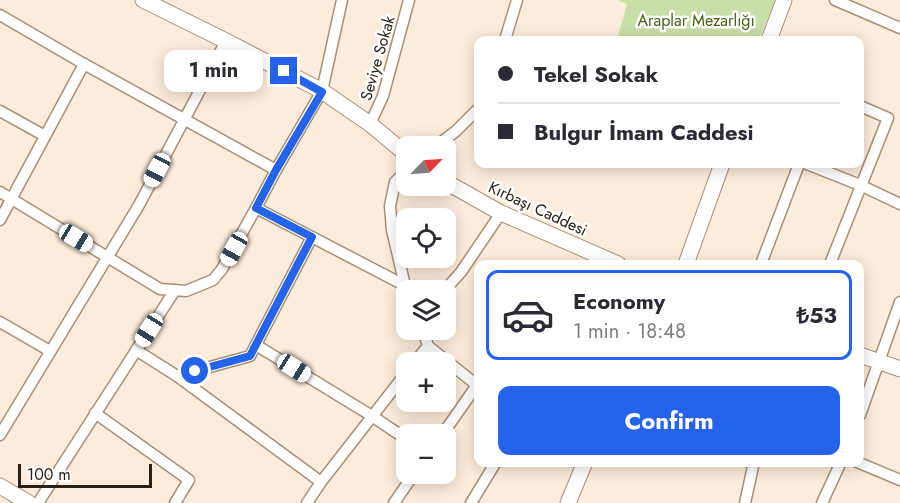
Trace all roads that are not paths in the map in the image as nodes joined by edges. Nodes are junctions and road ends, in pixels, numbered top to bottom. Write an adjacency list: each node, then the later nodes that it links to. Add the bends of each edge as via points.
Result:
1 (342, 0): 13 (street)
2 (409, 0): 18 (street, Seviye Sokak, via 383,96)
3 (517, 0): 9 (street)
4 (784, 0): 10 (street)
5 (835, 0): 8 (street)
6 (146, 1): 11 (street)
7 (0, 15): 12 (street)
8 (900, 28)
9 (506, 36)
10 (770, 36)
11 (226, 40): 13 (street); 17 (street)
12 (84, 64): 17 (street); 19 (street)
13 (322, 92): 18 (street); 25 (street)
14 (864, 108): 27 (street, via 888,118)
15 (0, 111): 19 (street)
16 (474, 113): 20 (street)
17 (183, 119): 25 (street); 36 (street)
18 (370, 124): 21 (street)
19 (45, 136): 30 (street)
20 (449, 136)
21 (396, 146)
22 (721, 168): 38 (street)
23 (797, 168): 39 (street)
24 (817, 168): 27 (street)
25 (276, 170): 32 (street)
26 (396, 181): 41 (street, via 390,206)
27 (860, 185): 31 (street); 40 (street)
28 (456, 188): 33 (street, Kırbaşı Caddesi)
29 (0, 192): 30 (street)
30 (11, 199): 34 (street); 36 (street)
31 (900, 204)
32 (256, 208): 35 (street); 44 (street, via 213,280 186,291)
33 (501, 213): 37 (street, Kırbaşı Caddesi); 42 (street)
34 (0, 220)
35 (312, 237): 43 (street); 48 (street)
36 (107, 257): 44 (street, via 160,289); 51 (street)
37 (599, 260)
38 (687, 260)
39 (763, 260)
40 (832, 260)
41 (403, 280)
42 (454, 280)
43 (396, 283)
44 (175, 290): 50 (street)
45 (900, 303): 54 (street)
46 (0, 322): 51 (street)
47 (426, 340): 49 (street)
48 (256, 345): 56 (street, via 250,356); 62 (street)
49 (428, 346): 52 (street); 57 (street)
50 (136, 350): 56 (street); 61 (street)
51 (50, 351): 65 (street)
52 (423, 352)
53 (864, 356): 54 (street)
54 (880, 362): 55 (street); 60 (street)
55 (900, 369)
56 (177, 376): 72 (street)
57 (474, 383)
58 (396, 386): 62 (street)
59 (474, 391): 63 (street)
60 (864, 404)
61 (95, 414): 76 (street); 77 (street, via 189,480)
62 (372, 416): 64 (street); 72 (street)
63 (450, 424)
64 (396, 432)
65 (0, 435)
66 (864, 465): 71 (street)
67 (493, 467): 80 (street)
68 (583, 467): 81 (street)
69 (753, 467): 82 (street)
70 (839, 467): 83 (street)
71 (900, 480)
72 (321, 482): 78 (street)
73 (407, 484): 79 (street)
74 (0, 486): 75 (street)
75 (29, 503)
76 (38, 503)
77 (175, 503)
78 (308, 503)
79 (393, 503)
80 (471, 503)
81 (568, 503)
82 (745, 503)
83 (822, 503)

